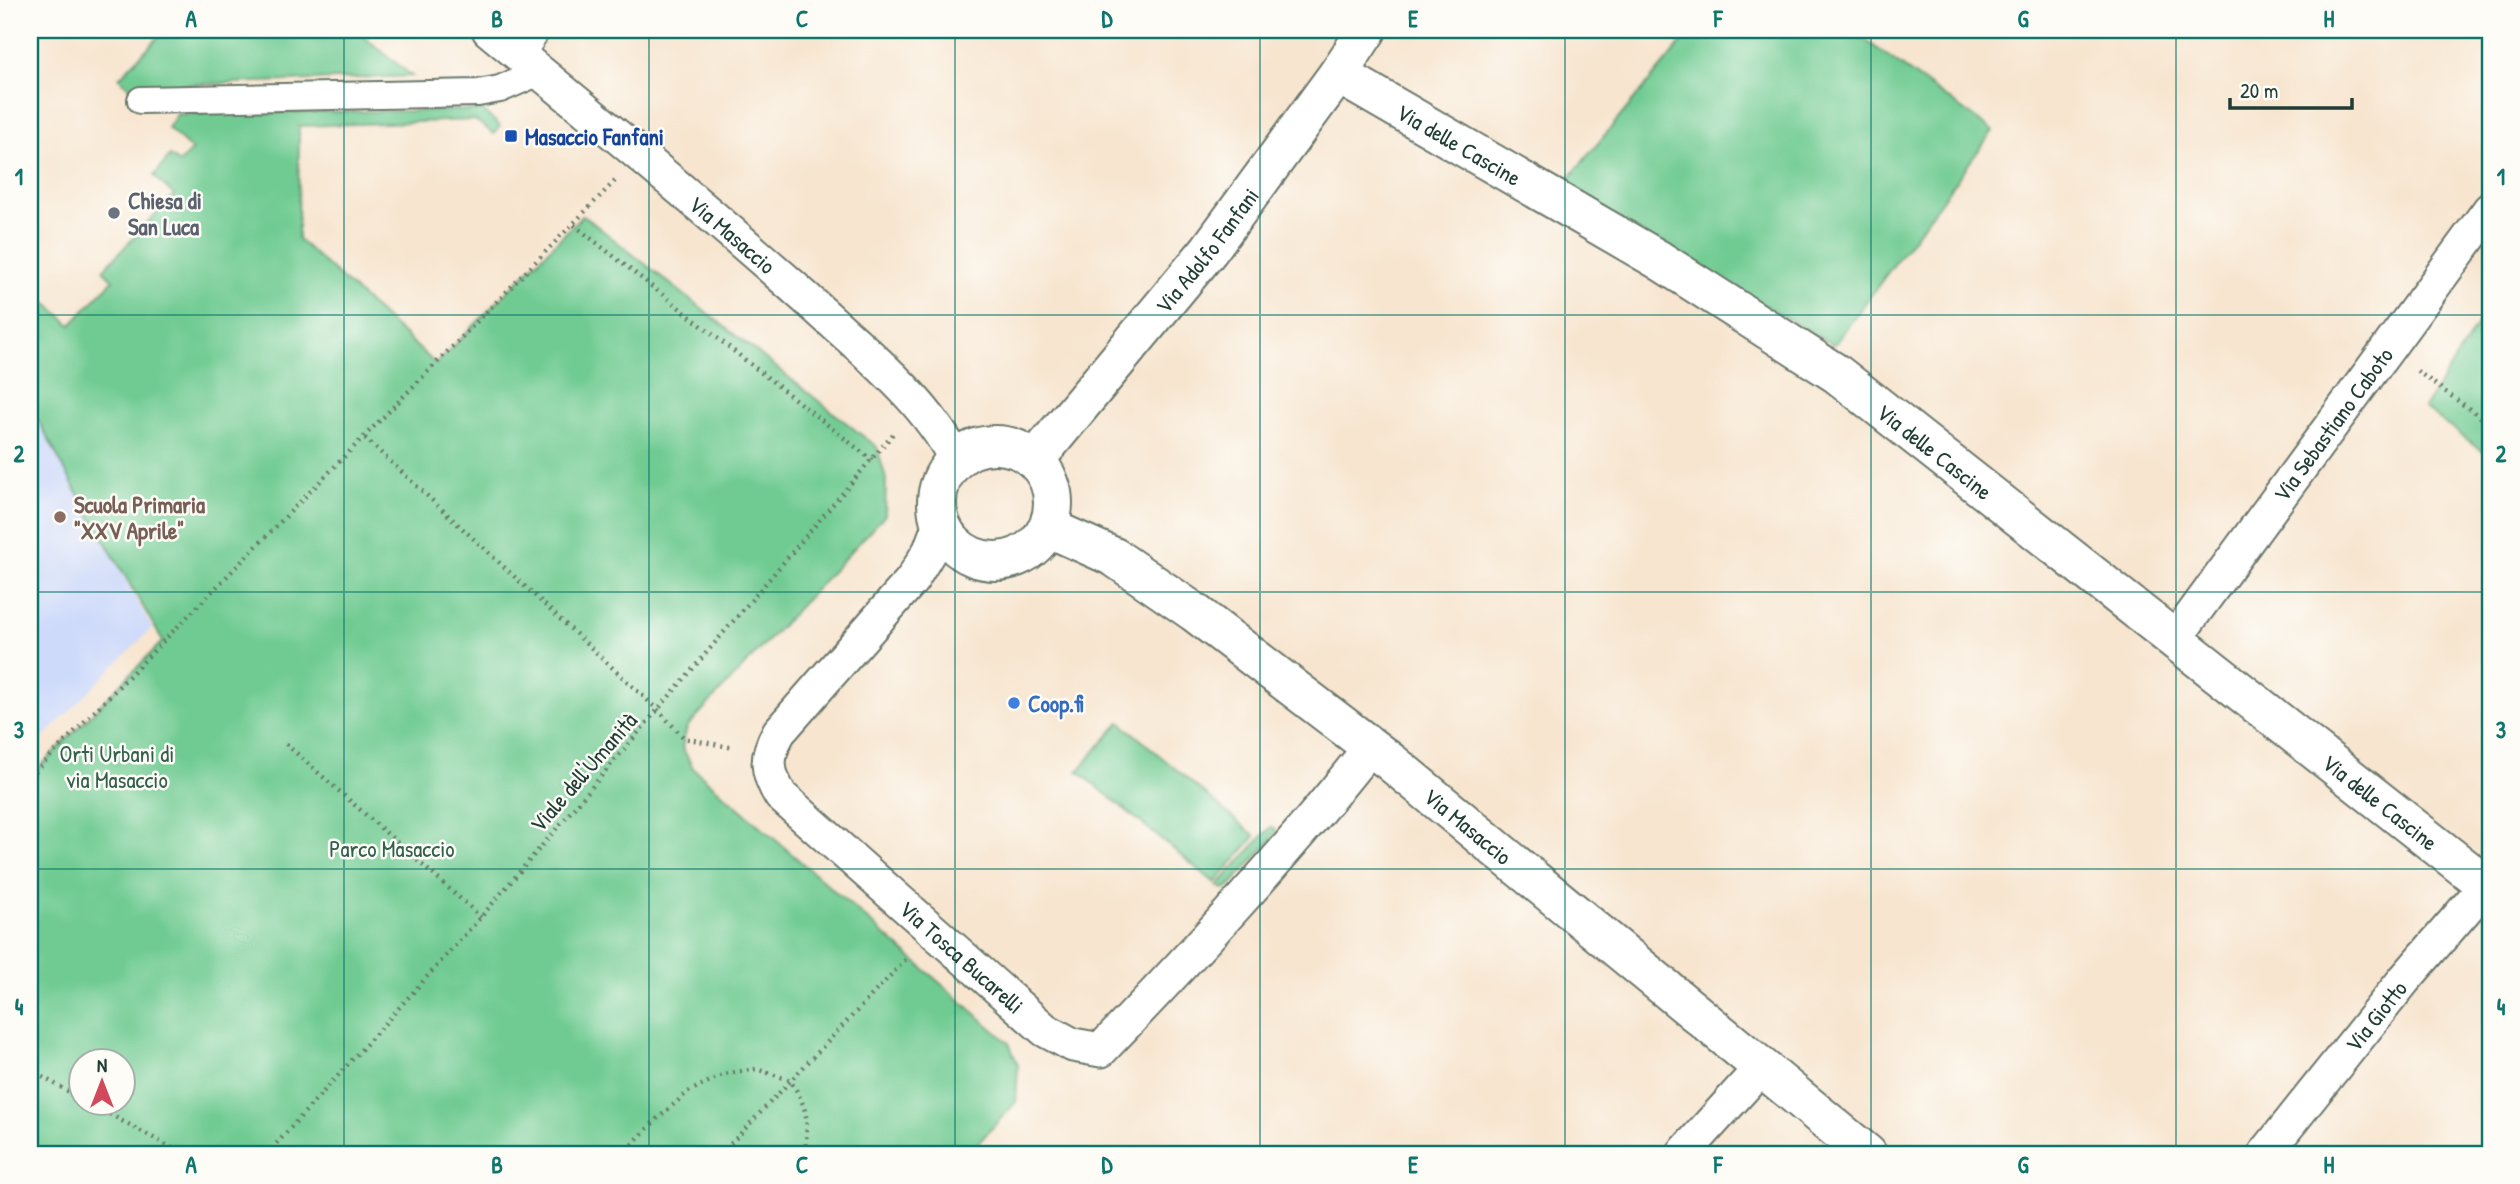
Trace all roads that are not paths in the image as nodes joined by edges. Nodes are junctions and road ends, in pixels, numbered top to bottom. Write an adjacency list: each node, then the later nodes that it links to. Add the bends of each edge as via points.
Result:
1 (489, 30): 4 (street, Via Masaccio)
2 (542, 30): 4 (lane)
3 (1367, 30): 5 (street, Via Adolfo Fanfani)
4 (531, 65): 6 (street, via 500,89 478,93); 8 (street, Via Masaccio, via 876,362 943,436)
5 (1338, 74): 9 (street, Via Adolfo Fanfani, via 1209,250); 12 (street, Via delle Cascine, via 1659,260 1837,374)
6 (141, 100)
7 (2490, 209): 12 (street, Via Sebastiano Caboto)
8 (956, 460): 9 (street, via 993,445 1011,447); 10 (street, via 938,491)
9 (1035, 460): 11 (street, via 1051,486)
10 (940, 523): 11 (street, via 955,546 984,561 1015,559 1040,541); 13 (street, Via Tosca Bucarelli, via 912,580 779,732 768,755 771,775 781,796 1045,1030 1073,1045 1101,1050 1226,917)
11 (1049, 528): 13 (street, Via Masaccio, via 1114,557 1149,579)
12 (2174, 640): 14 (street, Via delle Cascine)
13 (1371, 746): 15 (street, Via Masaccio)
14 (2489, 885): 18 (street, Via Giotto, via 2404,980)
15 (1760, 1069): 16 (street); 17 (street, Via Masaccio)
16 (1684, 1154)
17 (1867, 1154)
18 (2265, 1154)

